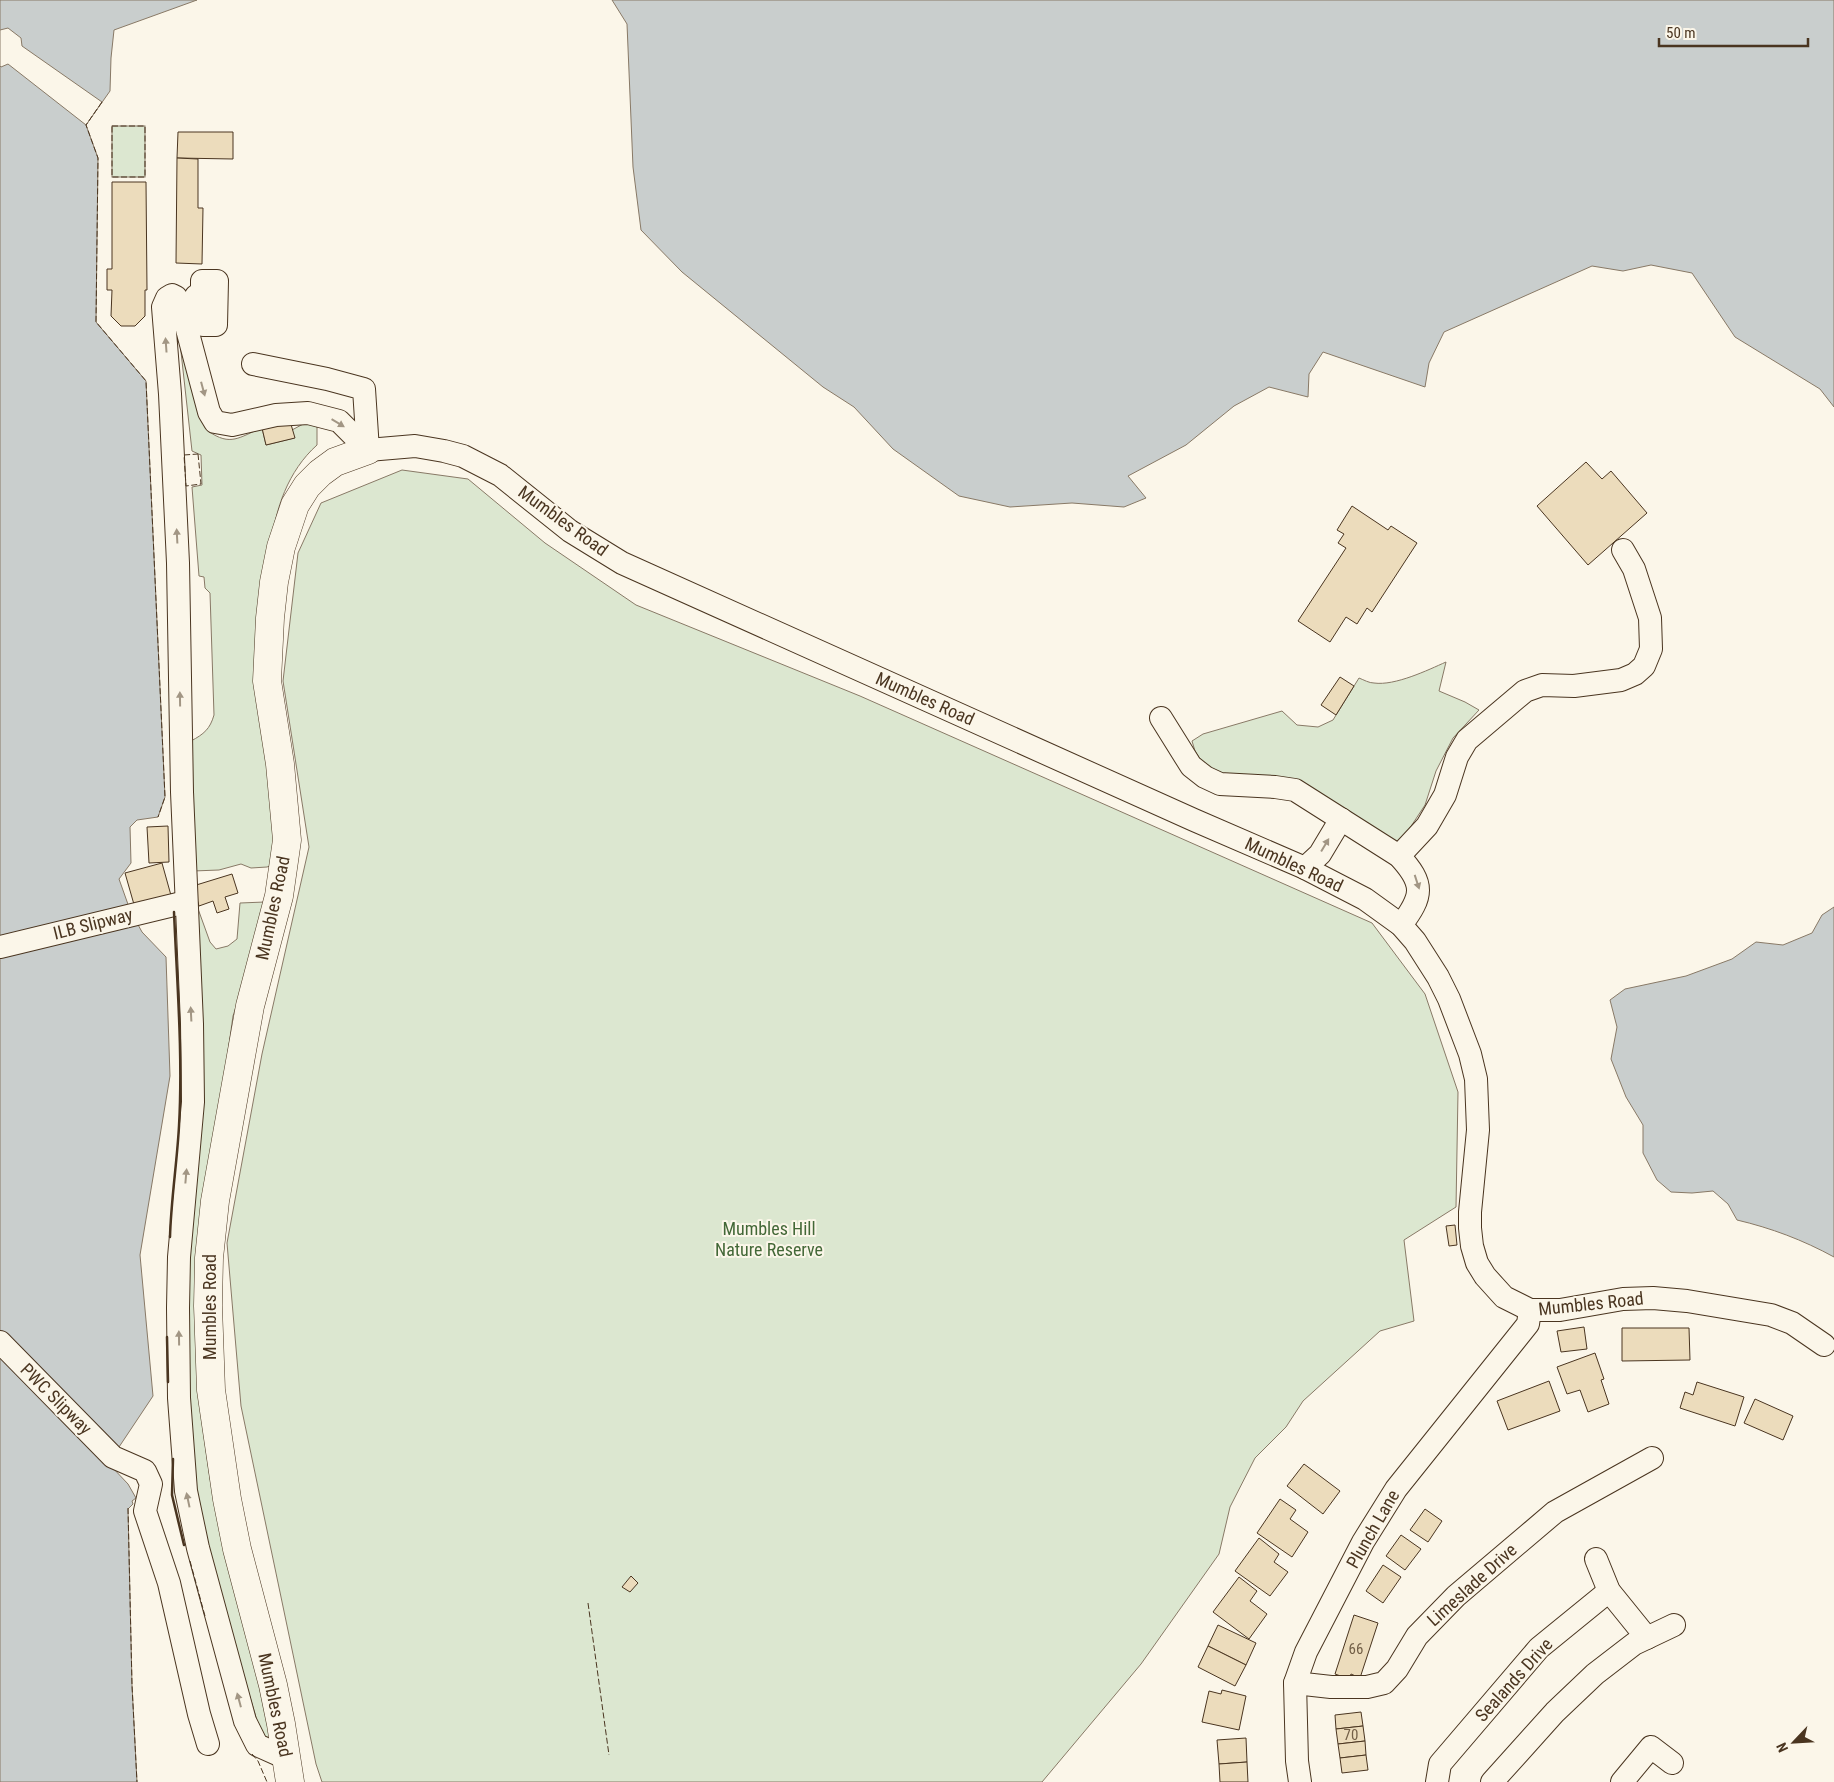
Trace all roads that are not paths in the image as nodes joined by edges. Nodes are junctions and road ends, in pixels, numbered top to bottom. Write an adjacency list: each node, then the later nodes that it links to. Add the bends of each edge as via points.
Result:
1 (253, 364): 2 (street, via 364,389)
2 (368, 450): 7 (street, Mumbles Road, via 415,446 463,456 500,474 570,531 622,563); 8 (street, one-way to 2, via 178,563 163,307 167,298 172,295 180,303 209,412 215,422 232,425 276,415 308,413 339,421); 22 (main road, Mumbles Road, via 335,462 307,486 295,504 277,565 266,681 280,764 287,840 279,896 250,1006 215,1201 209,1258 211,1390 221,1459 237,1549 273,1685)
3 (1623, 550): 6 (street, via 1634,569 1650,618 1651,649 1644,666 1622,680 1574,686 1542,685 1525,691 1467,740 1457,757 1445,795 1427,826)
4 (1161, 718): 5 (street, via 1191,766 1204,777 1220,784 1295,790)
5 (1341, 819): 6 (street); 7 (street, one-way to 5, via 1320,854)
6 (1399, 856): 9 (street, one-way to 9, via 1412,870 1420,889 1413,909)
7 (1305, 868): 9 (street, Mumbles Road, via 1365,899)
8 (186, 902): 10 (street, ILB Slipway); 22 (street, one-way to 8, via 257,1745 245,1721 198,1548 186,1490 178,1308 192,1102)
9 (1401, 925): 11 (street, Mumbles Road, via 1438,977 1470,1054 1476,1086 1478,1130 1470,1228 1472,1246 1484,1276 1504,1297)
10 (0, 947)
11 (1530, 1310): 13 (street, Mumbles Road, via 1560,1310 1623,1299 1687,1301 1771,1315 1792,1323); 19 (street, Plunch Lane, via 1528,1324 1381,1511 1306,1652)
12 (0, 1342): 20 (street, PWC Slipway, via 113,1456 145,1471 150,1484 145,1511 169,1583)
13 (1824, 1345)
14 (1652, 1458): 19 (street, Limeslade Drive, via 1555,1512 1456,1596 1417,1636 1397,1669 1384,1683 1366,1687 1331,1687)
15 (1596, 1558): 16 (street)
16 (1609, 1591): 18 (street); 24 (street, Sealands Drive, via 1539,1648 1440,1764)
17 (1674, 1625): 18 (street)
18 (1646, 1638): 25 (street, via 1595,1674 1555,1712)
19 (1295, 1683): 23 (street, Plunch Lane)
20 (208, 1744)
21 (1672, 1762): 26 (street, via 1651,1747)
22 (288, 1770)
23 (1300, 1782)
24 (1437, 1782)
25 (1492, 1782)
26 (1622, 1782)

